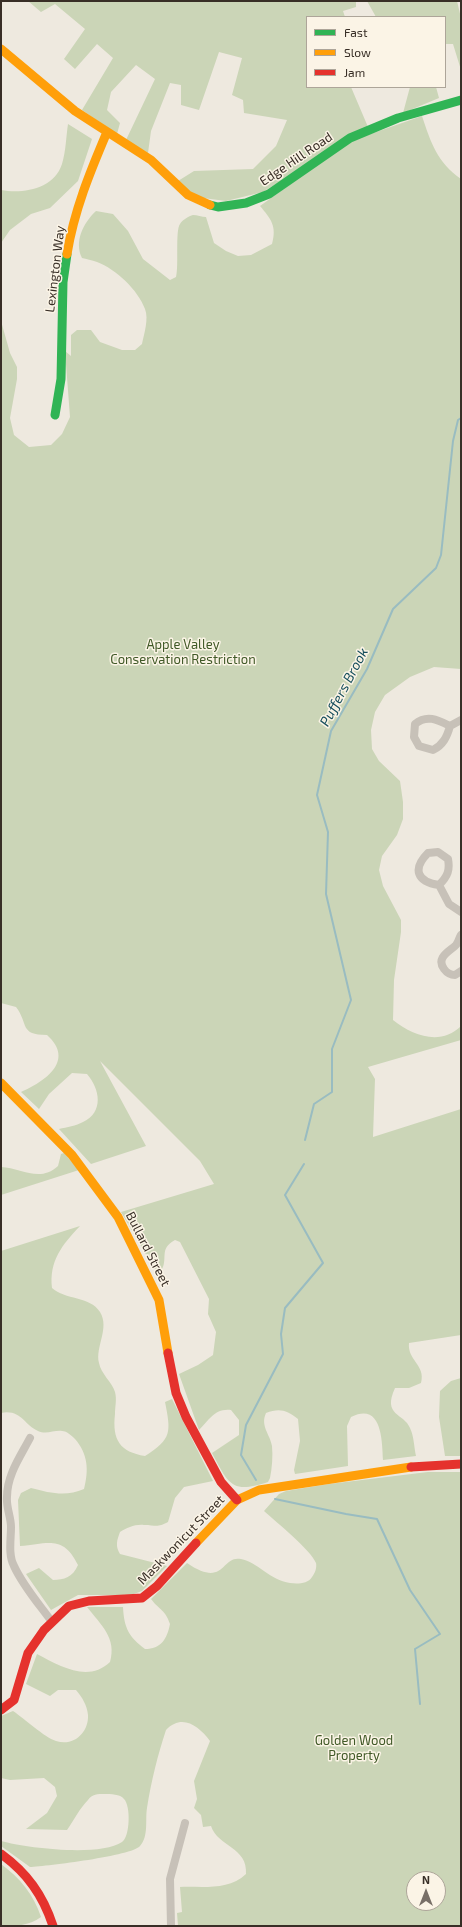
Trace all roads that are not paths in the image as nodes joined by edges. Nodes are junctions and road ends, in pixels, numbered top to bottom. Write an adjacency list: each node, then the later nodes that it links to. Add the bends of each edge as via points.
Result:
1 (1, 49): 3 (street, Edge Hill Road, via 64,102)
2 (461, 100): 3 (street, Edge Hill Road, via 398,118 350,138 269,194 231,206 210,206 188,195 151,160)
3 (107, 132): 4 (street, Lexington Way, via 85,183 71,231 63,282 61,379)
4 (55, 415)
5 (461, 720): 6 (street)
6 (450, 726): 6 (street, via 447,737 433,750 419,746 414,737 414,728 421,719 438,720)
7 (439, 885): 7 (street, via 428,884 421,879 418,870 420,861 428,853 438,852 448,859 450,869); 8 (street, via 450,904)
8 (461, 912)
9 (461, 935): 10 (street)
10 (458, 948): 11 (street, via 443,956 442,966 451,975)
11 (461, 971)
12 (1, 1083): 15 (street, Bullard Street, via 72,1155 118,1217 160,1300 170,1367 176,1393 186,1417 221,1482)
13 (30, 1438): 16 (street, via 10,1476)
14 (461, 1464): 15 (street, Maskwonicut Street, via 425,1465 285,1485 259,1490)
15 (237, 1500): 17 (street, Maskwonicut Street, via 157,1586 142,1598 77,1603 69,1606)
16 (4, 1506): 17 (street, via 11,1521 13,1565)
17 (52, 1622): 18 (street, Maskwonicut Street, via 28,1653 14,1700)
18 (1, 1710)
19 (185, 1823): 22 (street, via 170,1879)
20 (1, 1854): 21 (street, via 20,1869 35,1886 48,1910)
21 (53, 1926)
22 (170, 1926)

